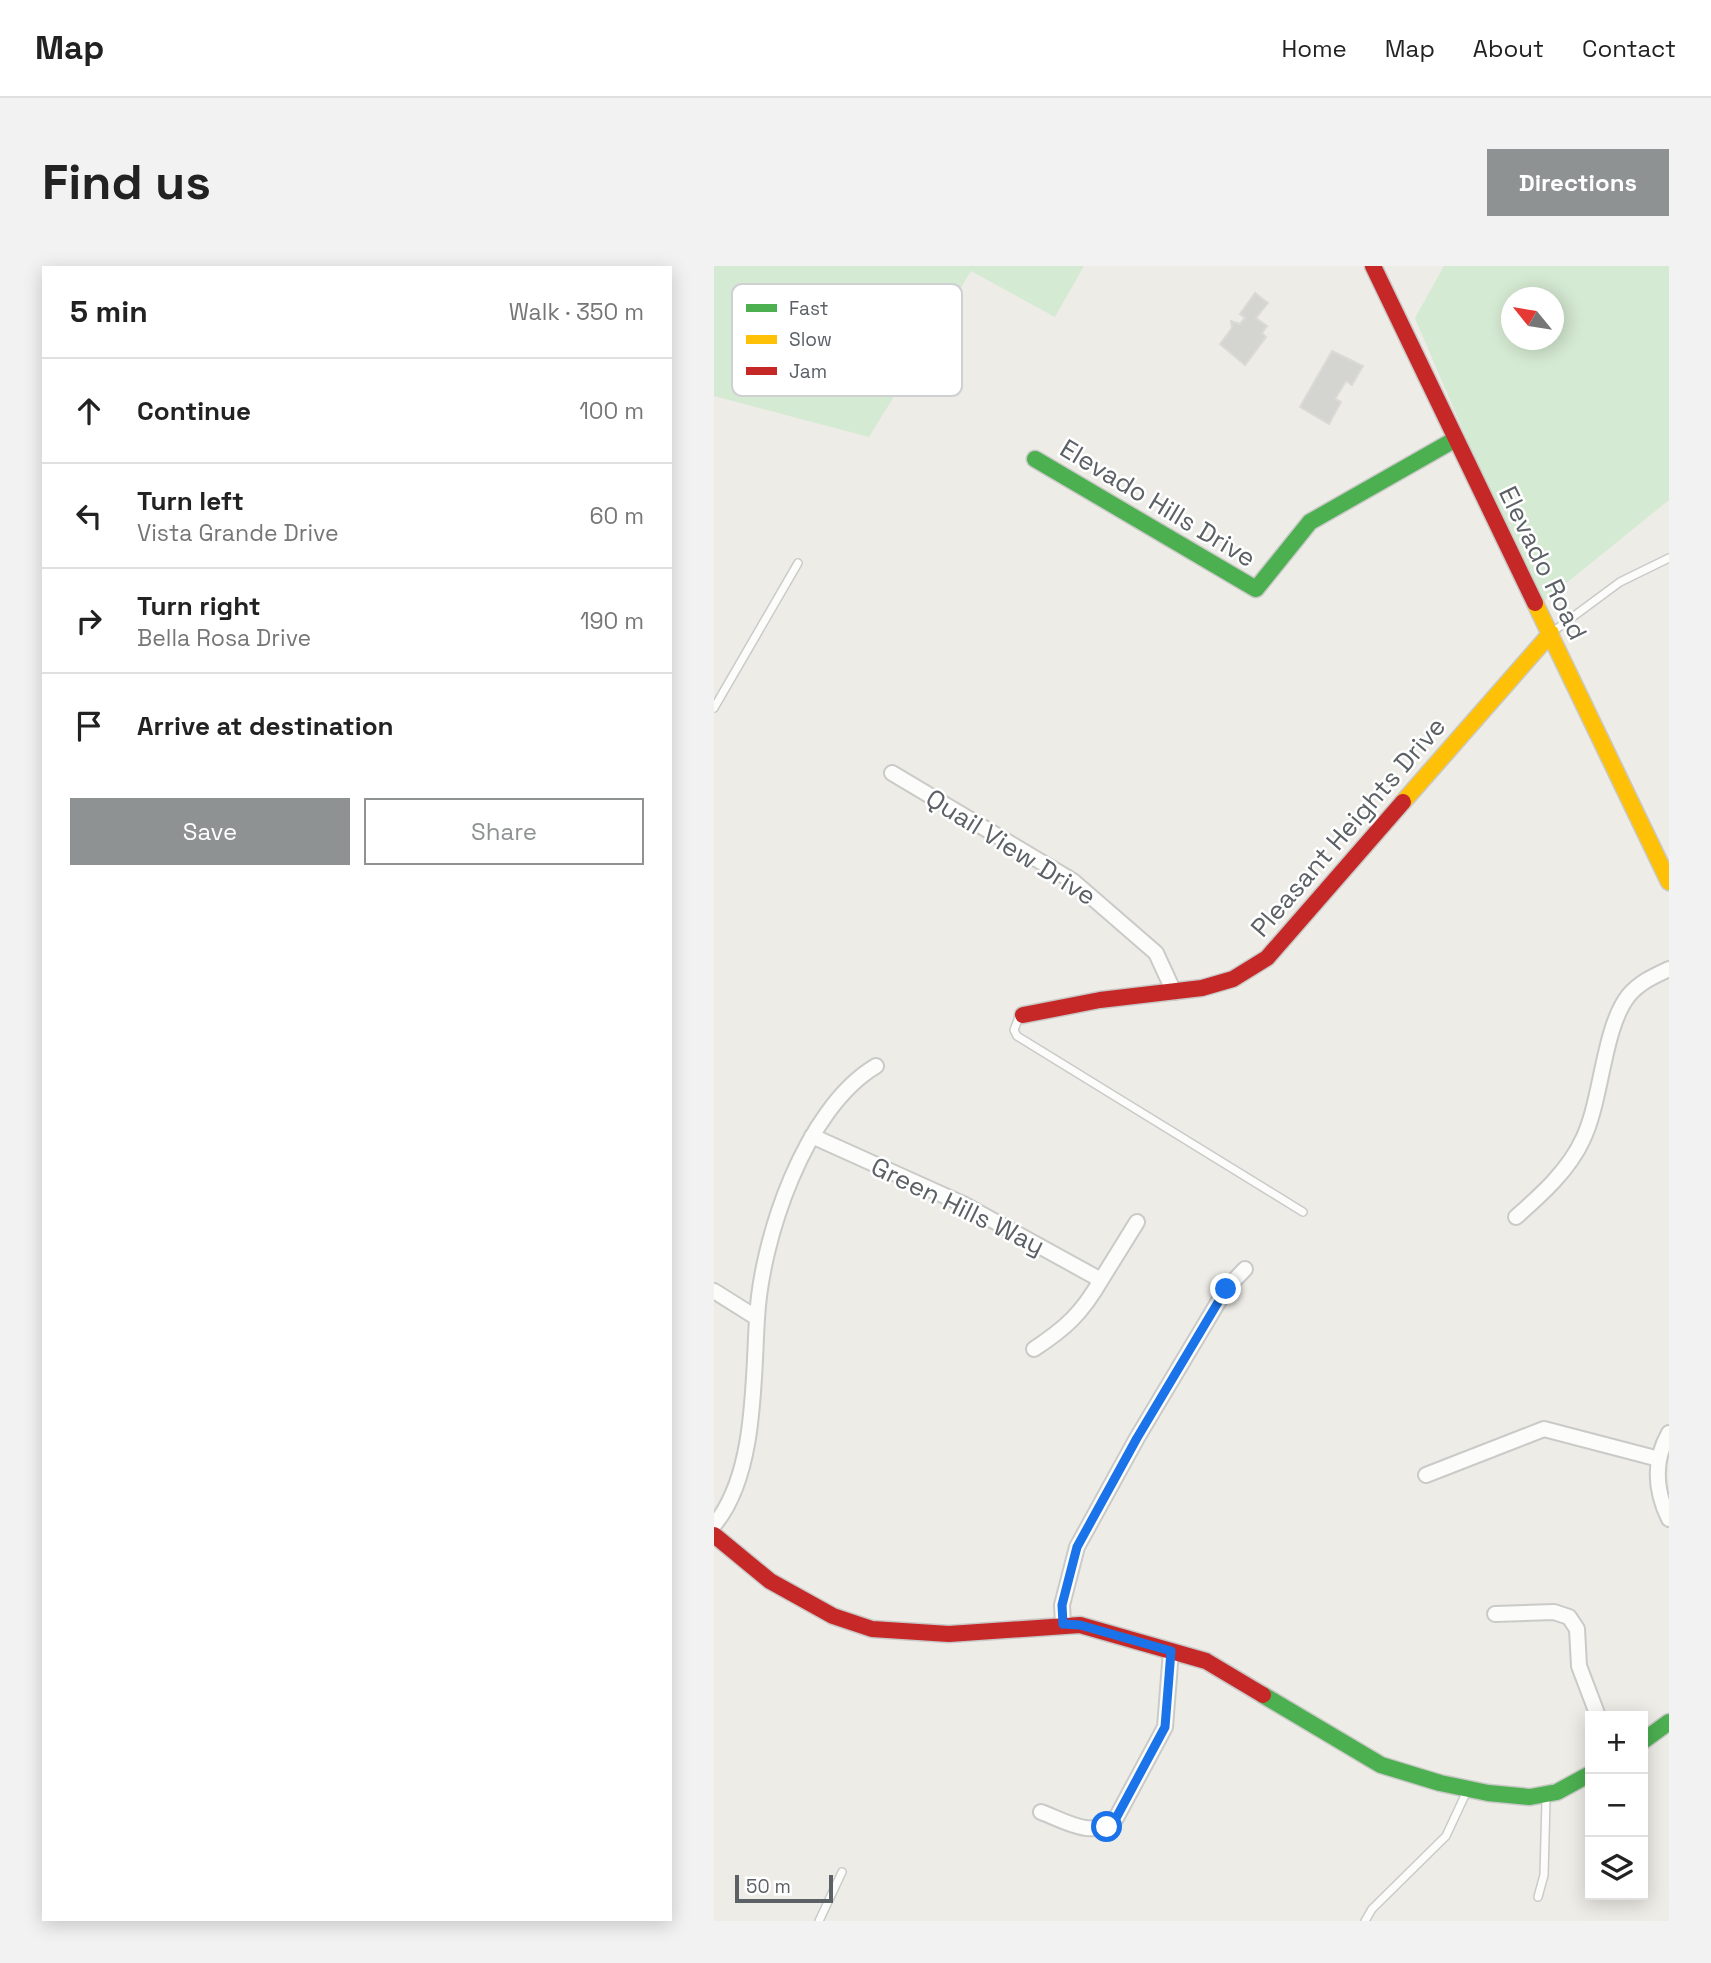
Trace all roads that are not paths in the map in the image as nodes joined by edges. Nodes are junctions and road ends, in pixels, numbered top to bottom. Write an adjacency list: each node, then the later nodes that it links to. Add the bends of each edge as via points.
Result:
1 (1373, 266): 2 (street, Elevado Road)
2 (1454, 440): 3 (street, Elevado Hills Drive, via 1310,522 1256,589); 6 (street, Elevado Road)
3 (1035, 459)
4 (1669, 558): 6 (lane, via 1620,582)
5 (798, 563): 7 (lane)
6 (1551, 633): 9 (street, Elevado Road); 11 (street, Pleasant Heights Drive, via 1267,958 1233,979)
7 (714, 708)
8 (892, 773): 11 (street, Quail View Drive, via 1093,896 1156,953)
9 (1669, 882)
10 (1669, 969): 16 (street, via 1628,996 1582,1141 1560,1173)
11 (1174, 992): 12 (street, Pleasant Heights Drive)
12 (1023, 1015): 15 (lane, via 1016,1020 1017,1036)
13 (876, 1066): 14 (street, via 827,1110)
14 (812, 1136): 19 (street, Green Hills Way, via 963,1204); 21 (street, via 772,1233)
15 (1303, 1212)
16 (1516, 1217)
17 (1137, 1222): 19 (street)
18 (1245, 1269): 31 (street, via 1219,1301 1077,1547 1062,1605)
19 (1101, 1280): 22 (street, via 1084,1309 1061,1332)
20 (714, 1291): 21 (street)
21 (757, 1318): 28 (street, via 744,1451 731,1500)
22 (1034, 1349)
23 (1669, 1433): 24 (street)
24 (1659, 1459): 25 (street, via 1544,1429); 26 (street)
25 (1426, 1475)
26 (1664, 1487): 27 (street)
27 (1669, 1519)
28 (714, 1525)
29 (714, 1535): 31 (street, via 770,1581 833,1616 872,1629 949,1634)
30 (1495, 1614): 33 (street, via 1554,1612 1569,1617 1577,1629 1579,1666)
31 (1063, 1624): 32 (street)
32 (1171, 1651): 37 (street, via 1206,1661 1381,1765); 39 (street, via 1165,1727 1115,1820 1101,1830 1091,1830)
33 (1596, 1711)
34 (1669, 1722): 35 (street)
35 (1648, 1737)
36 (1585, 1776): 38 (street)
37 (1467, 1789): 38 (street, via 1503,1796); 43 (lane, via 1446,1836)
38 (1546, 1796): 41 (lane, via 1544,1875)
39 (1041, 1812)
40 (842, 1872): 42 (lane)
41 (1538, 1897)
42 (819, 1921)
43 (1365, 1921)

